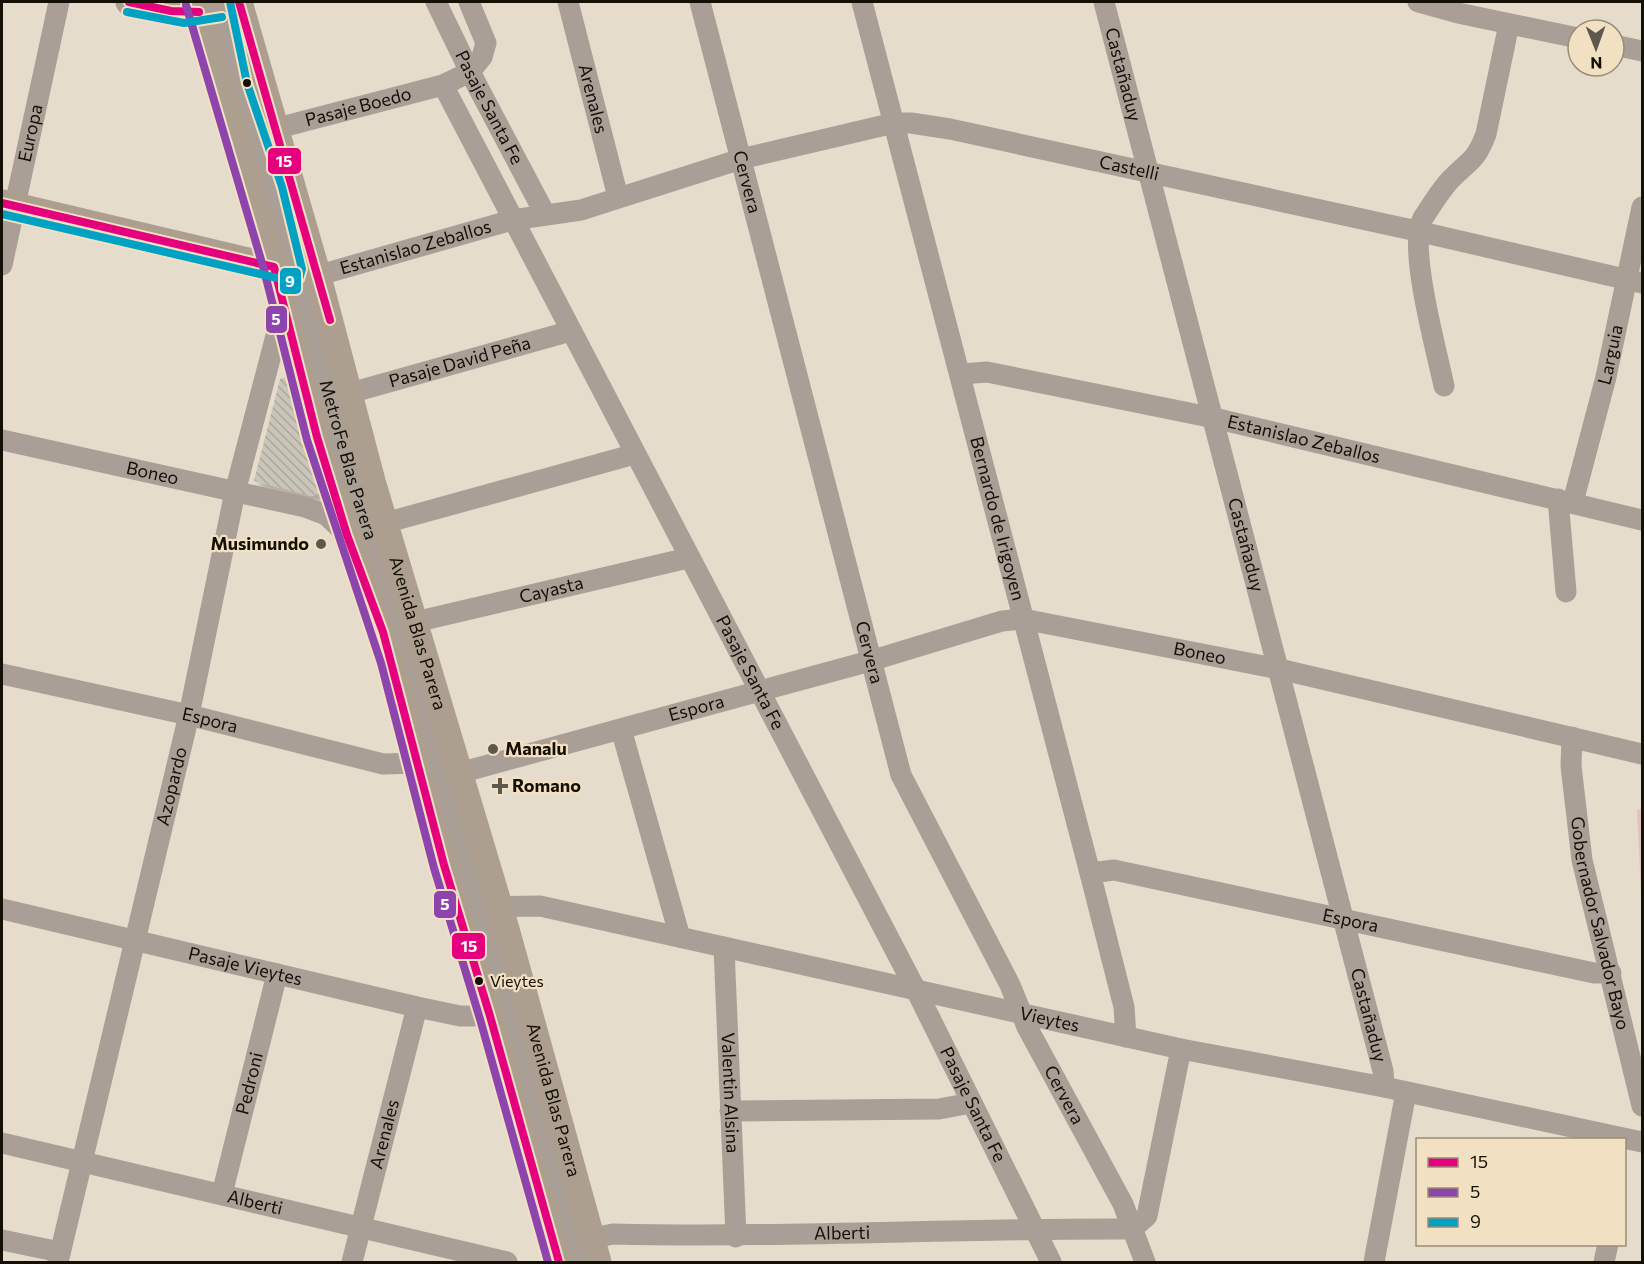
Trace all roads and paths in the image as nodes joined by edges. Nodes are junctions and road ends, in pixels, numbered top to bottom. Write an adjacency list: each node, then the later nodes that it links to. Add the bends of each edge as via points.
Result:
1 (59, 2): 22 (street, Europa)
2 (129, 2): 10 (main road, via 171,11)
3 (436, 2): 15 (street, Pasaje Santa Fe)
4 (469, 2): 15 (street, via 486,44 483,57)
5 (568, 2): 21 (street, Arenales)
6 (700, 2): 19 (street, Cervera)
7 (862, 2): 17 (street, Bernardo de Irigoyen)
8 (1104, 2): 20 (street, Castañaduy)
9 (1418, 2): 11 (street)
10 (217, 4): 18 (main road, Avenida Blas Parera); 28 (main road, Avenida Blas Parera)
11 (1509, 24): 12 (street); 26 (street, via 1480,150 1449,182)
12 (1566, 36)
13 (1626, 48): 14 (street)
14 (1642, 51)
15 (470, 72): 16 (street, Pasaje Boedo); 24 (street, Pasaje Santa Fe)
16 (443, 85): 18 (street, Pasaje Boedo); 25 (street, Pasaje Santa Fe)
17 (894, 123): 19 (street, Castelli); 20 (street, Castelli, via 926,124); 32 (street, Bernardo de Irigoyen)
18 (274, 129): 28 (main road, Avenida Blas Parera)
19 (741, 159): 21 (street, Castelli); 49 (street, Cervera)
20 (1147, 172): 26 (street, Castelli); 35 (street, Castañaduy)
21 (618, 197): 24 (street, Estanislao Zeballos, via 581,210)
22 (8, 205): 27 (street, Europa); 28 (main road, Estanislao Zeballos)
23 (1642, 207): 29 (street, Larguia)
24 (545, 214): 25 (street, Estanislao Zeballos)
25 (512, 220): 28 (street, Estanislao Zeballos, via 330,272); 31 (street, Pasaje Santa Fe)
26 (1418, 231): 29 (street, Castelli); 33 (street, via 1419,260)
27 (2, 265)
28 (294, 270): 30 (main road, Avenida Blas Parera); 34 (main road, Avenida Blas Parera); 39 (street, MetroFe Blas Parera)
29 (1634, 281): 40 (street, Larguia)
30 (283, 309): 38 (street, Azopardo); 39 (main road, Avenida Blas Parera)
31 (571, 331): 34 (street, Pasaje David Peña); 37 (street, Pasaje Santa Fe)
32 (961, 374): 35 (street, Estanislao Zeballos, via 987,372); 47 (street, Bernardo de Irigoyen)
33 (1444, 386)
34 (350, 393): 39 (main road, Avenida Blas Parera)
35 (1214, 418): 40 (street, Estanislao Zeballos); 50 (street, Castañaduy)
36 (2, 440): 38 (street, Boneo)
37 (635, 454): 43 (street); 45 (street, Pasaje Santa Fe)
38 (235, 492): 41 (street, Boneo); 53 (street, Azopardo)
39 (355, 492): 41 (street, Boneo); 43 (main road, Avenida Blas Parera); 44 (main road, Avenida Blas Parera); 60 (street, MetroFe Blas Parera, via 412,667)
40 (1565, 501): 42 (street, Estanislao Zeballos); 46 (street, Larguia)
41 (305, 507): 44 (street, Boneo, via 326,515)
42 (1642, 520)
43 (385, 523): 48 (main road, Avenida Blas Parera)
44 (347, 535): 57 (main road, Avenida Blas Parera, via 383,632)
45 (688, 558): 48 (street, Cayasta); 52 (street, Pasaje Santa Fe)
46 (1566, 592)
47 (1023, 619): 49 (street, Boneo, via 1002,621); 50 (street, Boneo); 59 (street, Bernardo de Irigoyen)
48 (415, 622): 58 (main road, Avenida Blas Parera)
49 (870, 661): 52 (street, Boneo); 70 (street, Cervera, via 906,787)
50 (1278, 669): 55 (street, Boneo); 62 (street, Castañaduy)
51 (2, 674): 53 (street, Espora)
52 (758, 691): 54 (street, Espora); 68 (street, Pasaje Santa Fe)
53 (189, 715): 57 (street, Espora, via 383,764); 64 (street, Azopardo)
54 (621, 729): 58 (street, Espora); 63 (street)
55 (1572, 737): 56 (street, Boneo); 66 (street, Gobernador Salvador Bayo, via 1579,845)
56 (1642, 754)
57 (418, 763): 60 (main road, Avenida Blas Parera)
58 (459, 773): 60 (main road, Avenida Blas Parera)
59 (1090, 873): 62 (street, Espora, via 1114,870); 72 (street, Bernardo de Irigoyen, via 1124,1007)
60 (478, 908): 63 (street, Vieytes, via 540,906); 71 (main road, Avenida Blas Parera); 90 (main road, Avenida Blas Parera)
61 (2, 909): 64 (street, Pasaje Vieytes)
62 (1343, 921): 66 (street, Espora, via 1594,973); 74 (street, Castañaduy)
63 (680, 937): 65 (street, Vieytes)
64 (134, 941): 67 (street, Pasaje Vieytes); 81 (street, Azopardo)
65 (724, 947): 68 (street, Vieytes); 78 (street, Valentin Alsina)
66 (1611, 973): 77 (street, Gobernador Salvador Bayo)
67 (277, 974): 69 (street, Pasaje Vieytes); 82 (street, Pedroni)
68 (917, 992): 70 (street, Vieytes); 76 (street, Pasaje Santa Fe)
69 (417, 1007): 71 (street, Pasaje Vieytes, via 460,1016); 85 (street, Arenales)
70 (1022, 1014): 72 (street, Vieytes); 84 (street, Cervera, via 1124,1204)
71 (490, 1016): 90 (main road, Avenida Blas Parera)
72 (1126, 1037): 73 (street, Vieytes)
73 (1181, 1049): 74 (street, Vieytes); 84 (street, via 1147,1216)
74 (1384, 1087): 75 (street, Vieytes)
75 (1406, 1092): 79 (street, Vieytes); 95 (street)
76 (971, 1103): 78 (street, via 939,1109); 83 (street, Pasaje Santa Fe)
77 (1642, 1106)
78 (730, 1111): 86 (street, Valentin Alsina)
79 (1613, 1138)
80 (2, 1143): 81 (street, Alberti)
81 (81, 1162): 82 (street, Alberti); 89 (street, Azopardo)
82 (222, 1194): 85 (street, Alberti)
83 (1033, 1228): 84 (street, Alberti); 86 (street, Alberti); 93 (street, Pasaje Santa Fe)
84 (1132, 1228): 94 (street, Cervera)
85 (360, 1229): 91 (street, Arenales); 92 (street, Alberti)
86 (736, 1237): 90 (street, Alberti, via 613,1234)
87 (2, 1240): 89 (street)
88 (1608, 1246): 96 (street)
89 (59, 1257)
90 (574, 1258)
91 (352, 1263)
92 (507, 1263)
93 (1051, 1263)
94 (1145, 1263)
95 (1374, 1263)
96 (1604, 1263)

